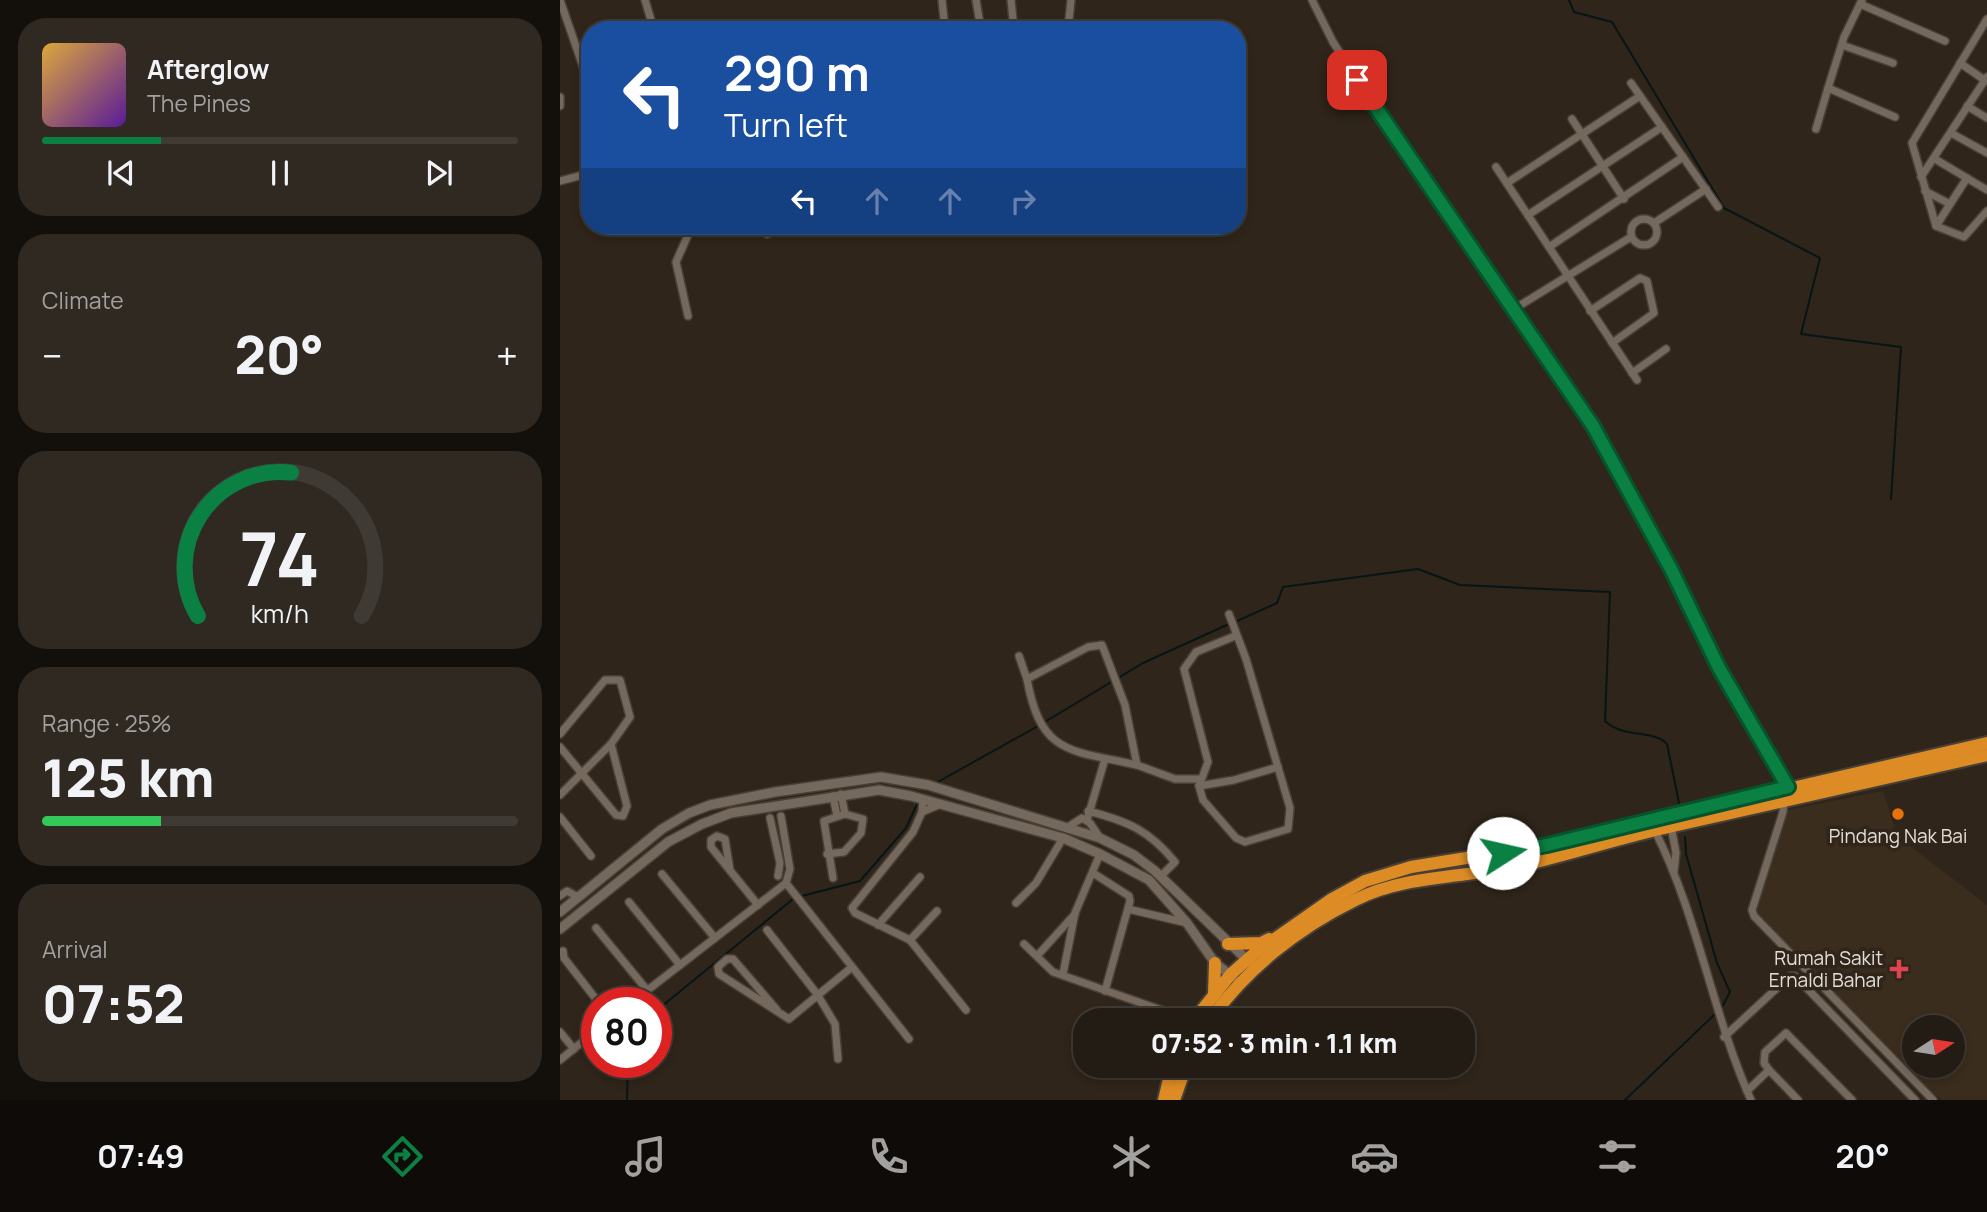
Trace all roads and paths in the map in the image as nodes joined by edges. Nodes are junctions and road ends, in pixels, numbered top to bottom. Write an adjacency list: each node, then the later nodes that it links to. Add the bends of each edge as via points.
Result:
1 (561, 0): 15 (street)
2 (645, 0): 9 (street)
3 (942, 0): 10 (street)
4 (976, 0): 11 (street)
5 (1312, 0): 56 (street, via 1365,93)
6 (1070, 2): 12 (street)
7 (1861, 2): 13 (street); 14 (street)
8 (1987, 19): 17 (street)
9 (651, 21)
10 (944, 21)
11 (979, 21)
12 (1069, 21)
13 (1945, 41)
14 (1842, 45): 16 (street); 20 (street)
15 (581, 60)
16 (1893, 63)
17 (1960, 63): 18 (street); 38 (street, via 1913,138)
18 (1986, 80): 24 (street)
19 (1631, 83): 21 (street)
20 (1829, 88): 25 (street); 29 (street)
21 (1640, 96): 28 (street); 30 (street)
22 (560, 97): 23 (street)
23 (560, 106)
24 (1967, 106): 26 (street); 31 (street)
25 (1895, 117)
26 (1987, 118)
27 (1572, 119): 30 (street)
28 (1662, 127): 33 (street); 36 (street)
29 (1816, 129)
30 (1581, 133): 36 (street); 41 (street)
31 (1951, 133): 32 (street); 34 (street)
32 (1987, 153)
33 (1683, 157): 42 (street); 45 (street)
34 (1935, 159): 38 (street); 39 (street)
35 (1496, 167): 41 (street)
36 (1603, 167): 45 (street); 49 (street)
37 (581, 175): 40 (street)
38 (1921, 177): 44 (street)
39 (1967, 178): 43 (street); 46 (street)
40 (560, 180)
41 (1507, 183): 49 (street)
42 (1706, 189): 47 (street); 50 (street)
43 (1987, 190)
44 (1925, 191): 46 (street); 51 (street)
45 (1624, 199): 54 (street)
46 (1950, 204): 51 (street)
47 (1718, 207)
48 (1987, 211): 51 (street, via 1964,237)
49 (1528, 215): 54 (street)
50 (1654, 223): 53 (street, via 1637,221 1631,228); 53 (street, via 1657,232 1651,244 1637,244)
51 (1936, 226)
52 (688, 235): 58 (street, via 676,262)
53 (1632, 237): 55 (street)
54 (1549, 247): 55 (street)
55 (1567, 277): 56 (street); 57 (street)
56 (1514, 309): 77 (street, via 1614,462 1713,656)
57 (1590, 311): 59 (street); 59 (street, via 1640,278 1647,281 1654,313)
58 (688, 316)
59 (1612, 343): 61 (street)
60 (1666, 349): 61 (street)
61 (1632, 373): 62 (street)
62 (1637, 380)
63 (1230, 617): 64 (street)
64 (1235, 634): 74 (street); 76 (street, via 1196,652 1184,668 1208,762)
65 (1019, 656): 66 (street)
66 (1027, 680): 72 (street, via 1049,738); 73 (street, via 1098,644 1105,649 1116,674)
67 (560, 734): 69 (street, via 605,680 615,679 621,682 630,718)
68 (1987, 743): 77 (highway)
69 (611, 744): 75 (street); 75 (street, via 627,806 623,816 616,815)
70 (560, 747): 75 (street)
71 (1987, 755): 81 (highway)
72 (1105, 759): 73 (street); 89 (street)
73 (1137, 765): 76 (street)
74 (1278, 767): 76 (street, via 1234,780); 76 (street, via 1291,825 1245,842 1206,806)
75 (584, 774): 78 (street)
76 (1199, 783)
77 (1788, 787): 95 (highway)
78 (560, 795)
79 (837, 795): 80 (street, via 879,790); 82 (street); 88 (street)
80 (918, 798): 83 (street); 87 (street)
81 (1784, 801): 95 (highway); 170 (street, via 1754,916)
82 (783, 804): 85 (street); 90 (street)
83 (941, 804): 87 (street); 91 (street)
84 (988, 804): 86 (street); 91 (street); 116 (street, via 928,785 869,778 710,806 669,825)
85 (763, 807): 93 (street); 127 (street, via 715,818 678,836)
86 (1001, 808): 94 (street); 96 (street)
87 (922, 812): 125 (street, via 913,832 853,902 855,913)
88 (841, 815): 100 (street, via 824,823); 100 (street, via 863,818 861,833 844,852)
89 (1087, 815): 96 (street); 99 (street); 110 (street, via 1137,826 1175,862)
90 (781, 816): 93 (street); 103 (street)
91 (984, 816): 94 (street)
92 (560, 817): 102 (street)
93 (770, 818): 104 (street)
94 (996, 819): 98 (street)
95 (1679, 820): 97 (highway); 106 (street); 129 (highway, via 1393,871 1332,899)
96 (1068, 827): 99 (street)
97 (1655, 831): 106 (street); 137 (highway, via 1483,874 1382,888 1355,899)
98 (1063, 838): 101 (street); 118 (street, via 1036,883)
99 (1100, 838): 110 (street, via 1134,855)
100 (827, 854): 112 (street)
101 (1100, 854): 107 (street); 124 (street, via 1149,880)
102 (591, 856)
103 (790, 862): 104 (street); 114 (street)
104 (780, 863): 109 (street)
105 (730, 870): 119 (street)
106 (1673, 872): 154 (street)
107 (1093, 873): 120 (street, via 1129,896); 123 (street)
108 (662, 874): 130 (street)
109 (778, 876)
110 (1161, 876): 132 (street)
111 (920, 877): 125 (street)
112 (833, 878)
113 (560, 882): 115 (street)
114 (786, 883): 119 (street); 139 (street)
115 (564, 893): 116 (street)
116 (578, 897): 121 (street)
117 (629, 902): 138 (street)
118 (1016, 903)
119 (758, 905): 130 (street)
120 (1128, 909): 124 (street); 145 (street)
121 (560, 911)
122 (937, 911): 131 (street)
123 (1075, 913): 135 (street); 140 (street)
124 (1187, 923): 136 (street)
125 (878, 925): 131 (street)
126 (596, 928): 143 (street)
127 (560, 929)
128 (767, 930): 146 (street)
129 (1277, 935): 132 (highway, via 1261,943); 137 (highway)
130 (715, 938): 138 (street)
131 (910, 940): 152 (street)
132 (1226, 941): 136 (street); 137 (street)
133 (1024, 944): 135 (street)
134 (563, 951): 142 (street)
135 (1037, 956): 140 (street, via 1053,972)
136 (1213, 959): 141 (street); 147 (highway)
137 (1250, 964): 141 (highway)
138 (680, 965): 144 (street)
139 (852, 967): 146 (street); 155 (street)
140 (1063, 974): 145 (street)
141 (1235, 978): 147 (highway); 150 (highway)
142 (586, 987)
143 (645, 987)
144 (652, 987)
145 (1105, 991): 148 (street)
146 (817, 994): 151 (street, via 789,1019); 158 (street, via 835,1024)
147 (1214, 994): 149 (highway)
148 (1155, 1008)
149 (1203, 1008)
150 (1217, 1008)
151 (777, 1010): 151 (street, via 733,959 718,967 719,974)
152 (966, 1010)
153 (560, 1032): 157 (street)
154 (1724, 1037): 163 (street); 169 (street, via 1795,976)
155 (909, 1039)
156 (581, 1043): 157 (street)
157 (574, 1049): 159 (street)
158 (838, 1059)
159 (560, 1060)
160 (1769, 1070): 163 (street); 167 (street); 168 (street, via 1765,1052 1786,1033)
161 (1169, 1078): 164 (highway)
162 (1182, 1078): 165 (highway)
163 (1747, 1091): 166 (street)
164 (1164, 1100)
165 (1174, 1100)
166 (1751, 1100)
167 (1798, 1100)
168 (1852, 1100)
169 (1915, 1100)
170 (1933, 1100)

